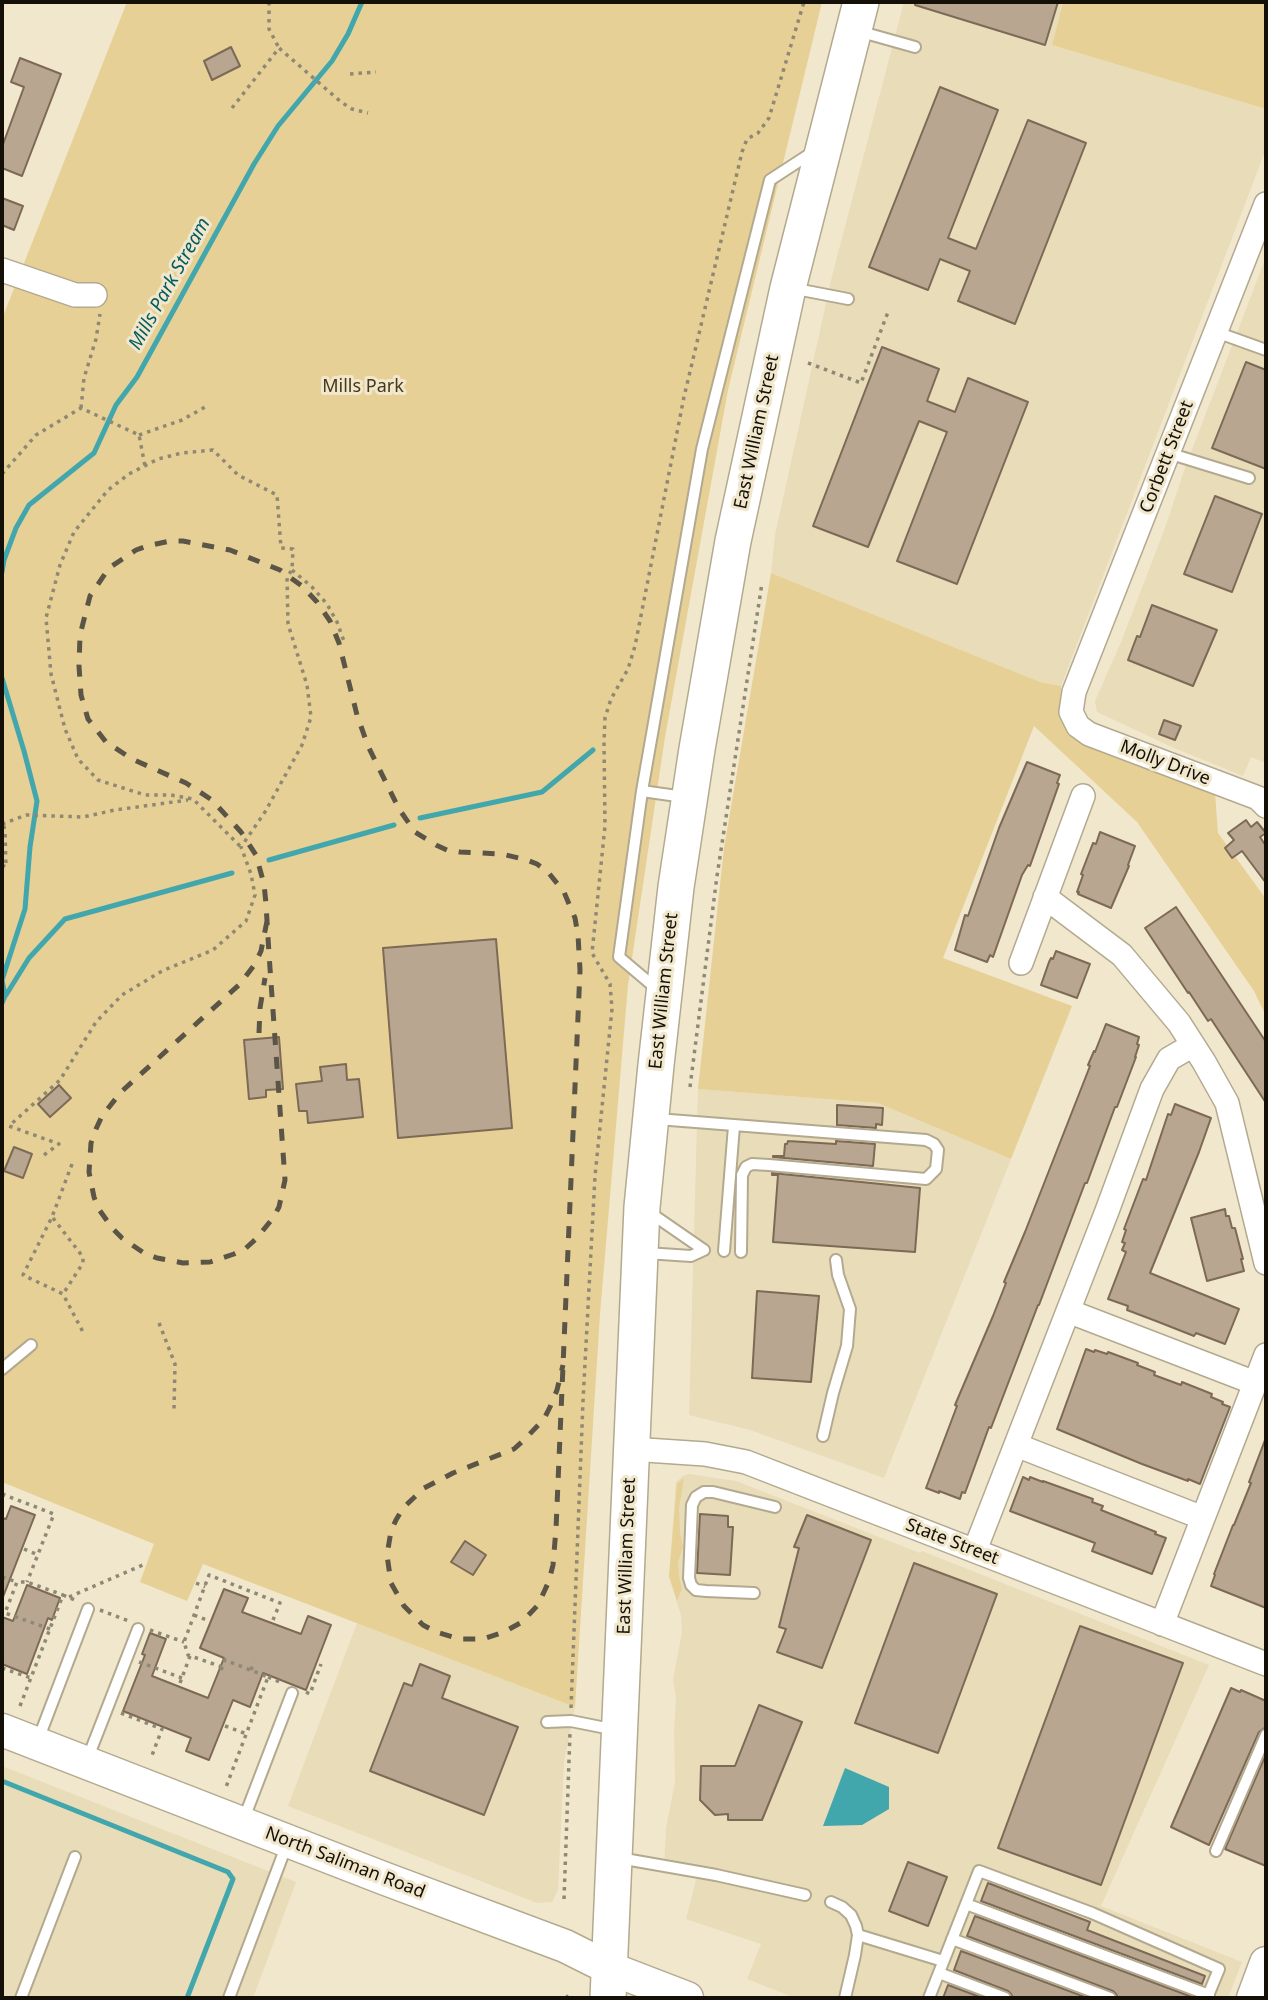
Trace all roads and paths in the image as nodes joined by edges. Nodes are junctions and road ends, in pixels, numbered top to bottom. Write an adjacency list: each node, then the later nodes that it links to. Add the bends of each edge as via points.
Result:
1 (269, 2): 4 (path, via 269,29)
2 (857, 16): 3 (lane); 9 (main road, East William Street)
3 (915, 47)
4 (279, 48): 7 (path); 8 (path, via 352,109)
5 (376, 72): 6 (path)
6 (350, 74)
7 (232, 108)
8 (368, 114)
9 (825, 145): 13 (main road, East William Street); 31 (lane, via 771,180 702,449)
10 (1266, 204): 11 (street, Corbett Street)
11 (1261, 230): 17 (street, Corbett Street)
12 (2, 270): 14 (street, via 75,295)
13 (788, 288): 15 (lane); 33 (main road, East William Street, via 733,541)
14 (95, 295): 21 (path, via 100,315)
15 (848, 299)
16 (888, 313): 19 (path, via 860,383)
17 (1216, 332): 18 (lane); 23 (street, Corbett Street)
18 (1266, 350)
19 (808, 363)
20 (206, 406): 22 (path)
21 (80, 408): 22 (path); 25 (path, via 36,435)
22 (139, 435): 24 (path)
23 (1168, 453): 26 (lane); 30 (street, Corbett Street, via 1074,692)
24 (145, 466): 27 (path, via 181,453 213,450 238,475 277,495 281,548 293,549); 34 (path, via 108,490 74,532 46,618 51,674 78,759 98,780 145,795)
25 (2, 474)
26 (1249, 478)
27 (292, 570): 29 (path, via 327,604); 37 (path, via 287,577 288,624 307,685 311,717 302,746)
28 (762, 583): 43 (path)
29 (345, 644)
30 (1071, 712): 35 (street, Molly Drive, via 1089,734)
31 (642, 792): 33 (lane); 41 (lane, via 619,957)
32 (1083, 796): 39 (street)
33 (689, 797): 41 (main road, East William Street)
34 (193, 799): 36 (path, via 83,817 26,816); 37 (path)
35 (1266, 806)
36 (3, 823): 38 (path, via 6,867)
37 (241, 847): 46 (path, via 255,895 247,920 213,950 162,971 122,995 96,1022 60,1080)
38 (2, 865)
39 (1045, 897): 40 (street); 42 (street, via 1122,955)
40 (1021, 963)
41 (664, 995): 44 (main road, East William Street)
42 (1193, 1045): 56 (street, via 1227,1103); 58 (street, via 1168,1059 1152,1089)
43 (690, 1087)
44 (650, 1119): 47 (lane); 50 (main road, East William Street)
45 (2, 1123): 46 (path)
46 (9, 1126): 48 (path, via 58,1144)
47 (734, 1126): 52 (lane); 53 (lane, via 926,1140 938,1150 936,1169 926,1179 769,1165 746,1167 742,1175)
48 (44, 1155)
49 (72, 1164): 51 (path)
50 (642, 1207): 54 (main road, East William Street); 54 (lane, via 704,1250 691,1256)
51 (52, 1217): 57 (path, via 83,1263); 57 (path, via 23,1275)
52 (724, 1251)
53 (741, 1252)
54 (640, 1253): 68 (main road, East William Street)
55 (836, 1260): 66 (lane, via 850,1309 848,1346)
56 (1266, 1263)
57 (63, 1294): 60 (path)
58 (1068, 1311): 64 (street); 67 (street)
59 (159, 1323): 65 (path, via 174,1364)
60 (84, 1334)
61 (31, 1345): 63 (lane)
62 (1266, 1355): 64 (street)
63 (2, 1368)
64 (1255, 1383): 71 (street)
65 (174, 1409)
66 (823, 1436)
67 (1016, 1445): 71 (street); 73 (street)
68 (631, 1449): 73 (street, State Street, via 746,1462); 109 (main road, East William Street)
69 (2, 1494): 74 (path, via 54,1514)
70 (775, 1507): 81 (lane, via 713,1492 704,1492 692,1505 691,1585 696,1590)
71 (1203, 1518): 88 (street)
72 (24, 1549): 74 (path)
73 (975, 1550): 88 (street, State Street)
74 (38, 1555): 78 (path)
75 (145, 1564): 83 (path)
76 (2, 1577): 77 (path)
77 (17, 1582): 78 (path); 89 (path, via 5,1613)
78 (27, 1582): 82 (path)
79 (196, 1583): 80 (path)
80 (205, 1587): 85 (path); 86 (path, via 209,1575 280,1603)
81 (754, 1593)
82 (63, 1595)
83 (69, 1597)
84 (88, 1609): 112 (lane)
85 (194, 1615): 87 (path); 92 (path)
86 (273, 1620)
87 (209, 1621)
88 (1162, 1623): 96 (street, State Street)
89 (50, 1629)
90 (138, 1629): 114 (lane)
91 (147, 1640): 92 (path, via 150,1630)
92 (184, 1642): 93 (path)
93 (190, 1656): 98 (path, via 222,1668 225,1660); 101 (path)
94 (254, 1662): 98 (path)
95 (321, 1664): 104 (path)
96 (1266, 1664)
97 (2, 1668): 100 (path)
98 (251, 1670): 110 (path, via 268,1677)
99 (134, 1674): 101 (path, via 139,1661)
100 (31, 1678)
101 (182, 1678): 102 (path)
102 (180, 1683)
103 (292, 1693): 116 (lane)
104 (310, 1694)
105 (115, 1722): 113 (path, via 119,1713 162,1729)
106 (547, 1722): 109 (lane, via 571,1721)
107 (225, 1726): 110 (path)
108 (2, 1730): 112 (main road, North Saliman Road)
109 (619, 1730): 120 (main road, East William Street)
110 (247, 1734): 115 (path)
111 (1266, 1735): 118 (lane)
112 (36, 1743): 114 (main road, North Saliman Road)
113 (151, 1758)
114 (86, 1763): 116 (main road, North Saliman Road)
115 (226, 1787)
116 (242, 1823): 117 (main road, North Saliman Road)
117 (288, 1841): 129 (main road, North Saliman Road, via 565,1946); 133 (lane)
118 (1216, 1851)
119 (75, 1857): 132 (lane)
120 (614, 1857): 121 (lane); 129 (main road, East William Street)
121 (805, 1895)
122 (831, 1902): 124 (lane, via 850,1915)
123 (966, 1904): 125 (lane); 131 (lane); 131 (lane, via 979,1871 1093,1913 1219,1969)
124 (858, 1935): 126 (lane); 136 (lane)
125 (952, 1939): 126 (lane); 139 (lane)
126 (943, 1961): 128 (lane)
127 (1266, 1963): 140 (main road)
128 (939, 1973): 137 (lane); 138 (lane)
129 (608, 1983): 135 (main road, North Saliman Road)
130 (571, 1992): 134 (path)
131 (1208, 1996)
132 (21, 1998)
133 (229, 1998)
134 (566, 1998)
135 (687, 1998)
136 (845, 1998)
137 (929, 1998)
138 (1005, 1998)
139 (1110, 1998)
140 (1253, 1998)

